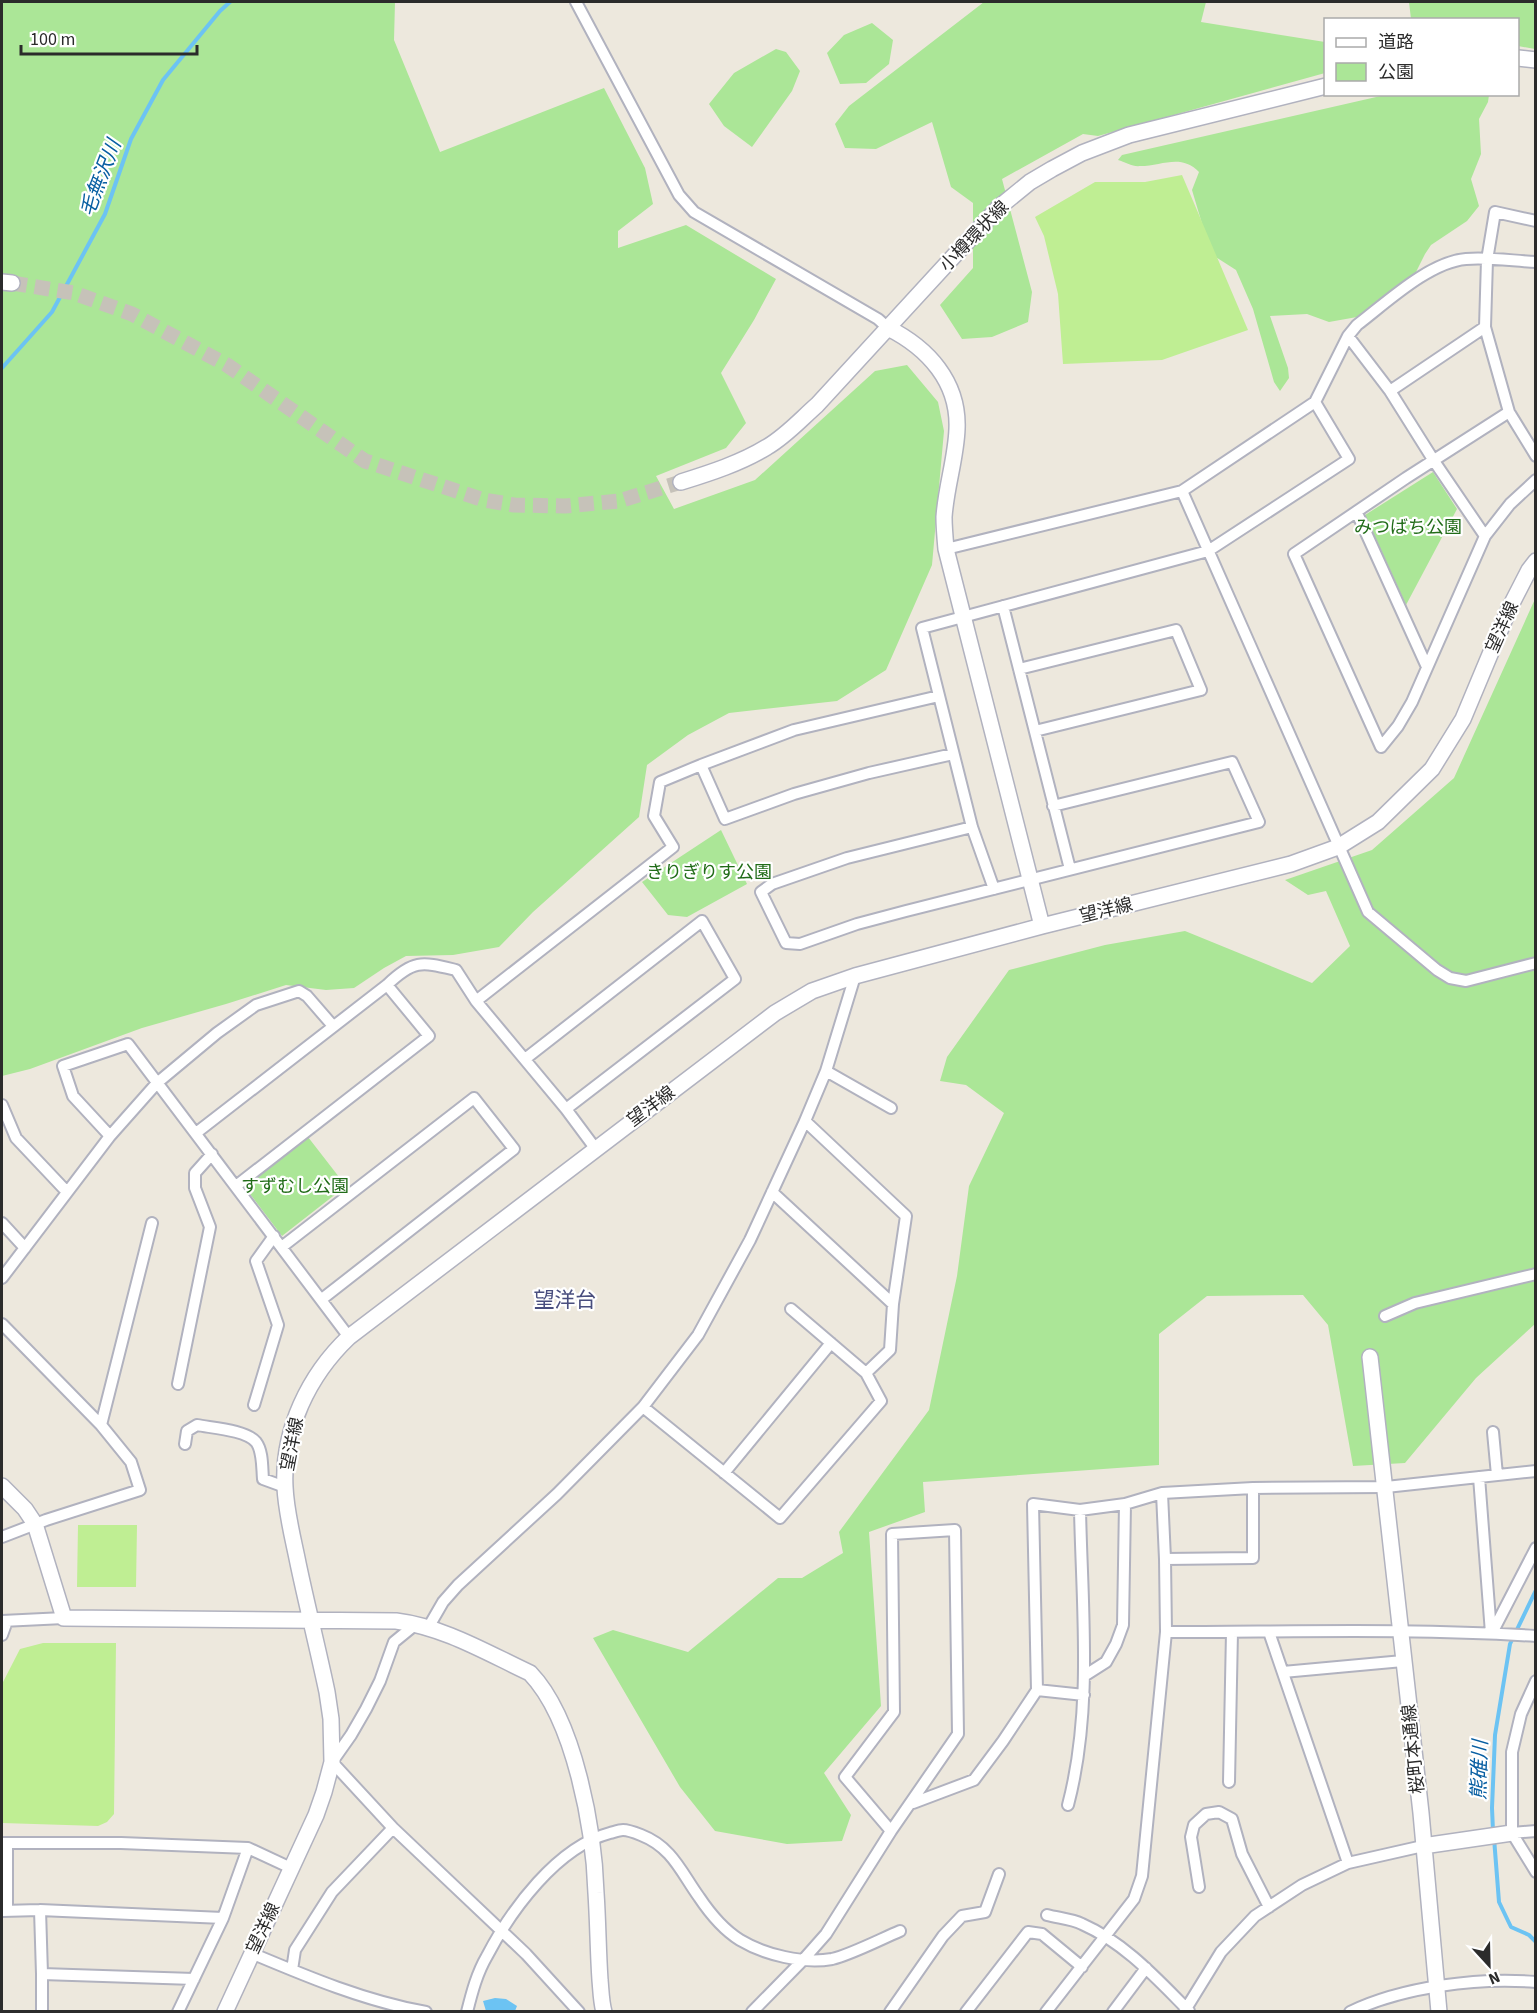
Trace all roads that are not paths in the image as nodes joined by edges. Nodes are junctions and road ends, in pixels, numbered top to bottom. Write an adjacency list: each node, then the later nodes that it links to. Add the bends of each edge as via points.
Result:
1 (576, 2): 9 (street, via 679,195 694,212 809,277)
2 (1519, 58): 3 (street)
3 (1536, 60)
4 (1324, 86): 9 (street, 小樽環状線, via 1129,135 1052,169 998,208)
5 (1536, 221): 6 (street, via 1495,212)
6 (1487, 260): 7 (street); 8 (street); 10 (street, via 1466,259 1428,273 1357,325)
7 (1536, 262)
8 (1485, 327): 11 (street); 13 (street)
9 (888, 328): 17 (street, 小樽環状線, via 784,435 715,472); 21 (street, via 909,339 929,357 952,390 957,429 944,518)
10 (1348, 336): 11 (street); 12 (street)
11 (1390, 391): 15 (street)
12 (1315, 402): 18 (street); 22 (street, via 1349,459)
13 (1509, 412): 14 (street); 15 (street)
14 (1536, 456)
15 (1434, 461): 19 (street); 20 (street)
16 (1536, 480): 20 (street, via 1510,504)
17 (681, 482)
18 (1182, 491): 21 (street); 22 (street)
19 (1357, 513): 26 (street); 26 (street, via 1294,554 1381,747 1412,702)
20 (1485, 536): 26 (street)
21 (946, 549): 25 (street)
22 (1208, 551): 24 (street); 34 (street)
23 (1536, 561): 34 (street, 望洋線, via 1509,609 1463,719 1432,769 1378,822)
24 (1004, 606): 25 (street); 27 (street)
25 (963, 616): 28 (street, via 922,628); 36 (street)
26 (1426, 667)
27 (1019, 669): 29 (street); 29 (street, via 1176,630 1202,690)
28 (939, 696): 30 (street); 31 (street, via 794,730)
29 (1035, 732): 32 (street)
30 (953, 754): 31 (street, via 794,794 725,819); 33 (street)
31 (701, 765): 42 (street, via 660,782 654,816 673,848)
32 (1053, 806): 35 (street); 35 (street, via 1232,762 1258,822)
33 (972, 827): 37 (street); 37 (street, via 847,858 772,884 761,892 786,943 800,944 857,924)
34 (1338, 847): 38 (street, 望洋線, via 1291,864); 39 (street, via 1368,912 1450,978 1466,981)
35 (1070, 869): 36 (street)
36 (1031, 879): 37 (street); 38 (street)
37 (994, 889)
38 (1042, 926): 40 (street, 望洋線)
39 (1536, 963)
40 (855, 976): 45 (street); 53 (street, 望洋線, via 812,991 775,1013)
41 (387, 985): 42 (street, via 399,973 422,963 456,970); 43 (street); 55 (street, via 429,1036)
42 (476, 1001): 44 (street)
43 (333, 1026): 46 (street, via 299,991 256,1005); 51 (street)
44 (525, 1059): 49 (street); 49 (street, via 702,921 735,980)
45 (826, 1071): 48 (street); 50 (street)
46 (157, 1083): 51 (street); 52 (street); 52 (street, via 128,1044 63,1066 73,1096)
47 (2, 1105): 56 (street, via 16,1138)
48 (891, 1108)
49 (566, 1109): 53 (street)
50 (805, 1121): 57 (street); 66 (street, via 906,1216)
51 (196, 1133): 54 (street)
52 (110, 1136): 56 (street)
53 (595, 1148): 70 (street, 望洋線)
54 (212, 1154): 55 (street); 74 (street, via 195,1173 195,1188 210,1227)
55 (236, 1186): 60 (street)
56 (67, 1192): 62 (street)
57 (772, 1192): 66 (street); 76 (street, via 698,1335)
58 (2, 1223): 62 (street)
59 (153, 1223): 77 (street)
60 (274, 1236): 61 (street); 75 (street, via 256,1261 278,1325)
61 (283, 1246): 65 (street); 65 (street, via 474,1098 514,1149)
62 (25, 1248): 64 (street)
63 (1536, 1274): 68 (street, via 1415,1304)
64 (2, 1278)
65 (322, 1299): 70 (street)
66 (893, 1304): 73 (street, via 890,1350)
67 (791, 1309): 71 (street)
68 (1385, 1317)
69 (2, 1324): 77 (street)
70 (349, 1337): 85 (street, 望洋線, via 322,1367 302,1401 291,1432)
71 (831, 1343): 73 (street); 81 (street)
72 (1370, 1357): 86 (street, 桜町本通線)
73 (866, 1373): 81 (street, via 881,1401 780,1518)
74 (178, 1384)
75 (254, 1405)
76 (643, 1407): 81 (street); 98 (street, via 550,1501 458,1584)
77 (101, 1425): 91 (street, via 131,1462 140,1490)
78 (1493, 1432): 82 (street)
79 (184, 1444): 85 (street, via 188,1431 197,1425 247,1435 260,1453 263,1479)
80 (1536, 1471): 82 (street)
81 (724, 1473)
82 (1497, 1475): 83 (street)
83 (1479, 1477): 86 (street); 103 (street)
84 (2, 1486): 91 (street)
85 (285, 1487): 97 (street, 望洋線)
86 (1386, 1487): 87 (street); 102 (street, 桜町本通線)
87 (1253, 1488): 88 (street); 94 (street, via 1253,1558)
88 (1162, 1493): 89 (street); 94 (street)
89 (1125, 1504): 90 (street); 108 (street, via 1123,1625 1106,1662)
90 (1080, 1510): 108 (street); 110 (street, via 1033,1504)
91 (35, 1524): 92 (street); 95 (street)
92 (2, 1537)
93 (1536, 1548): 103 (street)
94 (1166, 1559): 99 (street)
95 (64, 1618): 96 (street); 97 (street)
96 (4, 1621): 104 (street)
97 (311, 1621): 98 (street, via 375,1620); 112 (street, 望洋線, via 327,1692)
98 (422, 1626): 112 (street, via 394,1642 366,1709); 120 (street, via 530,1673 540,1684 574,1762)
99 (1166, 1632): 100 (street); 136 (street, via 1142,1876 1134,1899)
100 (1232, 1632): 101 (street); 113 (street)
101 (1269, 1632): 102 (street); 107 (street)
102 (1400, 1632): 103 (street); 106 (street, 桜町本通線)
103 (1491, 1633): 105 (street)
104 (2, 1635)
105 (1536, 1636)
106 (1403, 1661): 107 (street); 122 (street, 桜町本通線)
107 (1282, 1672): 124 (street)
108 (1084, 1676): 111 (street)
109 (1536, 1681): 119 (street, via 1521,1714 1512,1752)
110 (1036, 1690): 111 (street); 114 (street, via 974,1780)
111 (1084, 1695): 115 (street, via 1076,1776)
112 (332, 1762): 116 (street); 125 (street, 望洋線, via 316,1815)
113 (1229, 1782)
114 (912, 1803): 118 (street); 118 (street, via 958,1734 955,1530 892,1534 894,1712 845,1777)
115 (1068, 1805)
116 (393, 1828): 135 (street); 141 (street, via 332,1892 295,1950)
117 (1536, 1831): 119 (street)
118 (891, 1832): 138 (street, via 826,1934)
119 (1506, 1833): 122 (street); 126 (street)
120 (592, 1839): 135 (street, via 567,1855 538,1882); 138 (street, via 623,1830 642,1836 670,1855 699,1898 740,1940); 153 (street)
121 (4, 1843): 123 (street); 131 (street)
122 (1423, 1846): 124 (street); 145 (street, 桜町本通線)
123 (248, 1848): 125 (street); 133 (street)
124 (1348, 1863): 129 (street, via 1302,1885)
125 (291, 1868): 137 (street, 望洋線)
126 (1536, 1872)
127 (999, 1874): 155 (street, via 985,1911 962,1916 943,1936)
128 (1199, 1887): 129 (street, via 1191,1837 1194,1825 1206,1814 1219,1812 1232,1819 1242,1854)
129 (1269, 1907): 146 (street, via 1255,1916 1221,1952)
130 (40, 1910): 131 (street); 133 (street); 142 (street)
131 (4, 1911)
132 (1047, 1915): 136 (street, via 1080,1923)
133 (223, 1918): 143 (street)
134 (900, 1931): 138 (street, via 832,1959)
135 (500, 1932): 151 (street, via 473,1987); 152 (street, via 526,1954)
136 (1105, 1936): 139 (street); 140 (street)
137 (251, 1953): 141 (street); 149 (street, 望洋線)
138 (803, 1960): 154 (street)
139 (1082, 1967): 156 (street, via 1042,1934 1028,1932); 157 (street)
140 (1146, 1968): 146 (street); 158 (street)
141 (292, 1970): 150 (street, via 353,1994)
142 (42, 1974): 143 (street); 147 (street)
143 (194, 1979): 148 (street)
144 (1536, 1982): 145 (street, via 1480,1981)
145 (1436, 1988): 159 (street, via 1387,1997); 160 (street, 桜町本通線)
146 (1186, 2010)
147 (42, 2012)
148 (178, 2012)
149 (225, 2012)
150 (426, 2012)
151 (467, 2012)
152 (579, 2012)
153 (604, 2012)
154 (752, 2012)
155 (890, 2012)
156 (966, 2012)
157 (1046, 2012)
158 (1113, 2012)
159 (1350, 2012)
160 (1439, 2012)

